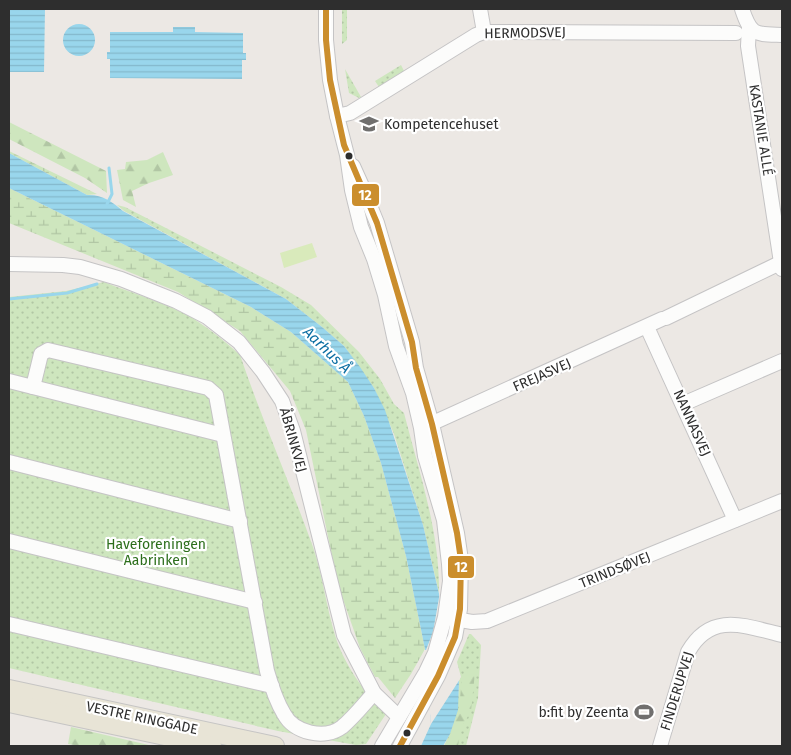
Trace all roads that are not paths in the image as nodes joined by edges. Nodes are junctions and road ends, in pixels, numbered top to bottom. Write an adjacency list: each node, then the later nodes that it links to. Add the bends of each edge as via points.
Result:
1 (326, 9): 7 (street, via 328,59)
2 (480, 9): 5 (street)
3 (742, 9): 4 (street)
4 (742, 30): 5 (street, HERMODSVEJ); 6 (street, HERMODSVEJ); 9 (street, KASTANIE ALLÉ, via 748,46)
5 (484, 32): 7 (street, HERMODSVEJ, via 350,113)
6 (782, 35)
7 (336, 116): 15 (street, via 361,227 385,294 396,346)
8 (9, 264): 28 (street, ÅBRINKVEJ, via 63,264 121,279 207,317 239,342 282,401 293,432 344,635)
9 (782, 265): 10 (street, FREJASVEJ)
10 (648, 327): 14 (street, NANNASVEJ); 15 (street, FREJASVEJ)
11 (782, 361): 14 (street)
12 (9, 381): 13 (street)
13 (33, 387): 16 (street); 16 (street, via 41,354 48,350 208,388 216,395)
14 (683, 404): 19 (street, NANNASVEJ)
15 (427, 426): 23 (street, via 460,553 461,584)
16 (223, 434): 20 (street)
17 (9, 462): 20 (street)
18 (782, 501): 19 (street, TRINDSØVEJ)
19 (735, 520): 23 (street, TRINDSØVEJ, via 487,622)
20 (240, 521): 22 (street)
21 (9, 541): 22 (street)
22 (256, 602): 26 (street)
23 (452, 619): 30 (street); 34 (street, via 452,645)
24 (9, 624): 26 (street)
25 (782, 635): 35 (street, FINDERUPVEJ, via 733,624 716,626 701,634 688,652)
26 (272, 686): 28 (street, via 284,716 307,732 321,734 341,728)
27 (9, 690): 32 (main road, VESTRE RINGGADE)
28 (374, 693): 30 (street, ÅBRINKVEJ)
29 (9, 702): 31 (main road, VESTRE RINGGADE)
30 (399, 717): 33 (street)
31 (212, 746)
32 (275, 746)
33 (382, 746)
34 (400, 746)
35 (660, 746)

